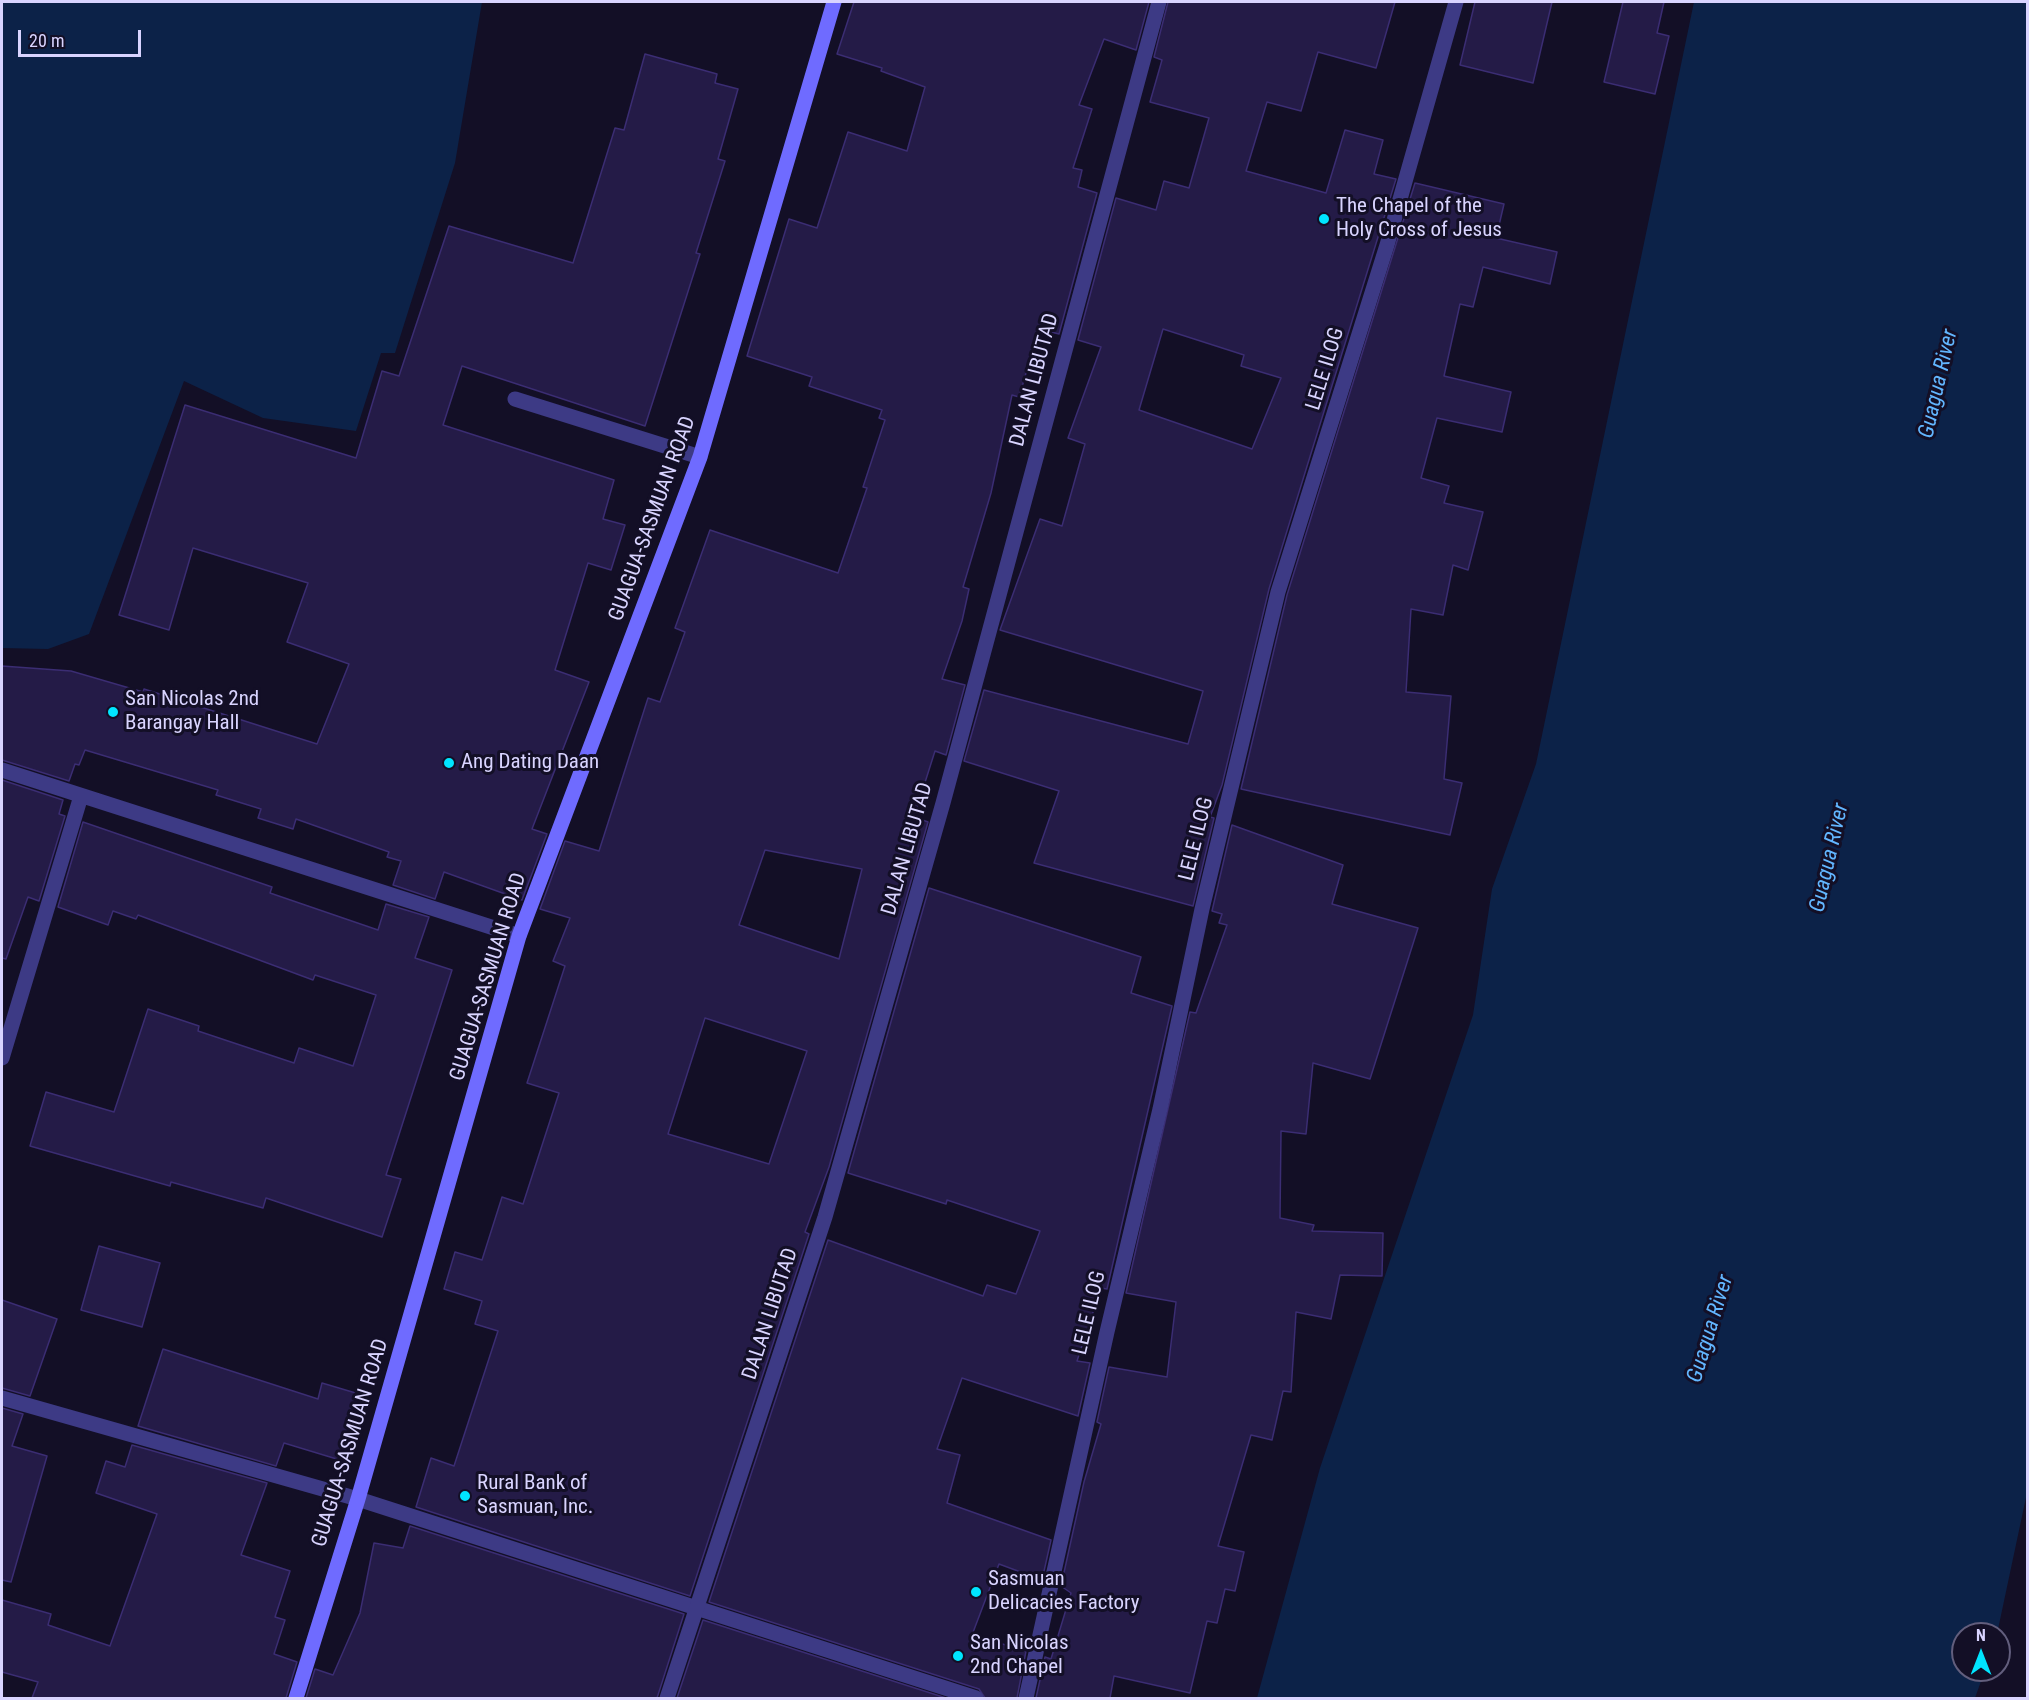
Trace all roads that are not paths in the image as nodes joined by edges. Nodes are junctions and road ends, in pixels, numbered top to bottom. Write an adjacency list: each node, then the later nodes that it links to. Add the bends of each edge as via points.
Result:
1 (834, 2): 5 (main road, GUAGUA-SASMUAN ROAD)
2 (1159, 2): 12 (street, DALAN LIBUTAD, via 943,803 825,1217)
3 (1456, 2): 16 (street, LELE ILOG, via 1387,245 1278,592 1202,909)
4 (514, 399): 5 (street)
5 (700, 457): 8 (main road, GUAGUA-SASMUAN ROAD)
6 (2, 771): 7 (street)
7 (81, 796): 8 (street); 9 (street)
8 (519, 936): 11 (main road, GUAGUA-SASMUAN ROAD)
9 (2, 1058)
10 (2, 1398): 11 (street)
11 (358, 1499): 12 (street); 13 (main road, GUAGUA-SASMUAN ROAD)
12 (695, 1610): 14 (street, DALAN LIBUTAD); 15 (street)
13 (296, 1698)
14 (667, 1698)
15 (976, 1698)
16 (1026, 1698)

